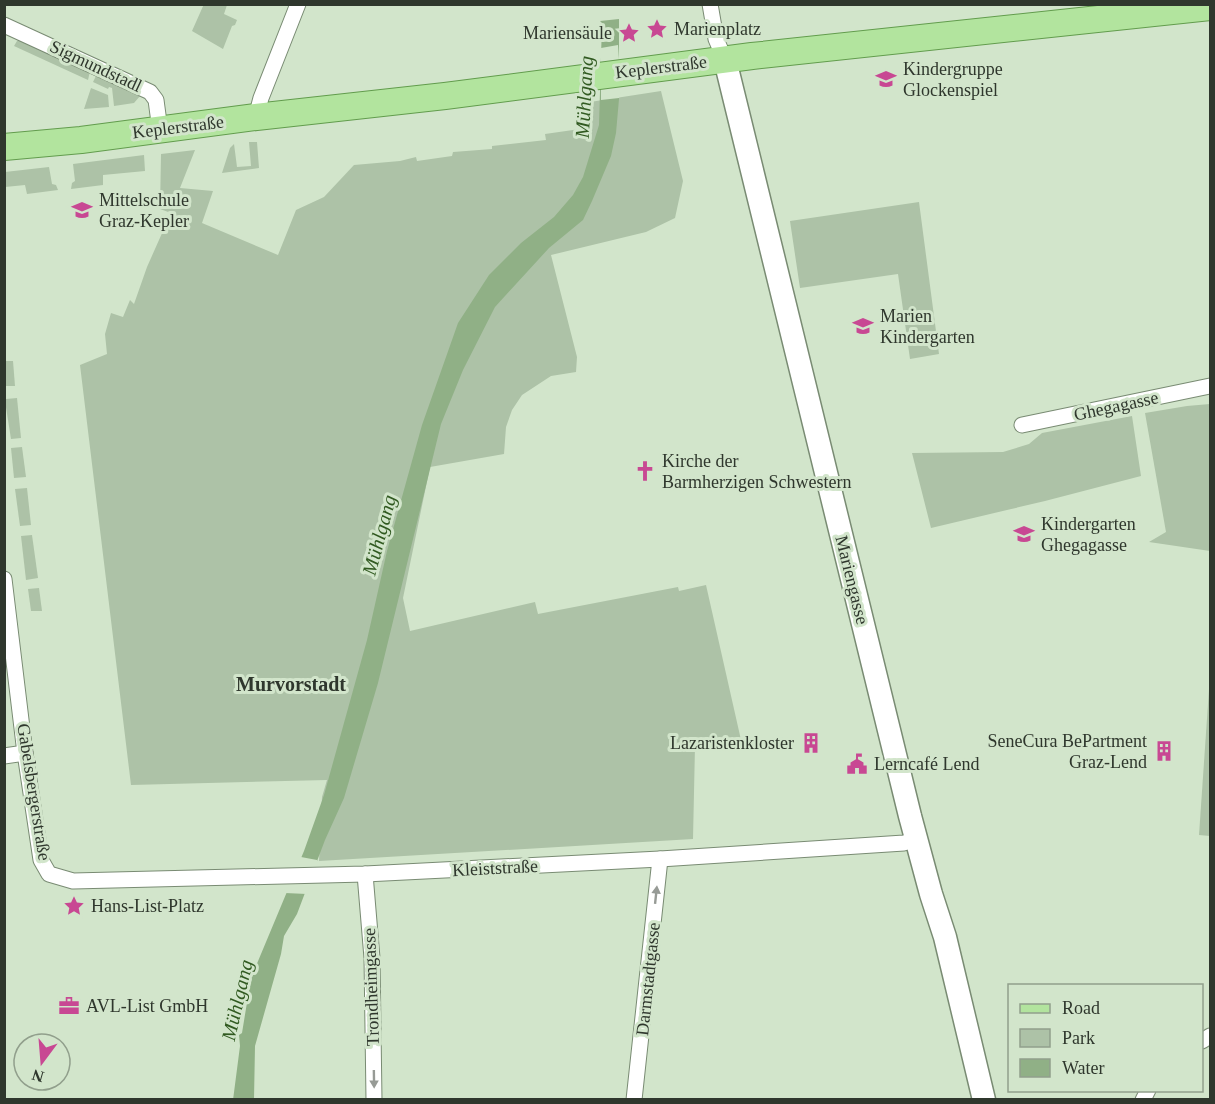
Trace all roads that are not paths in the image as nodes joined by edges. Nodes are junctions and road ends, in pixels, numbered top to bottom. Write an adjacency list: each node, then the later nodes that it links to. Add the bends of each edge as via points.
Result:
1 (298, 4): 6 (street)
2 (710, 4): 5 (street, via 716,39)
3 (1210, 7): 5 (main road, Keplerstraße)
4 (4, 25): 7 (street, Sigmundstadl, via 150,92 156,100)
5 (725, 60): 6 (main road, Keplerstraße); 14 (street, Mariengasse)
6 (256, 117): 7 (main road, Keplerstraße)
7 (160, 130): 8 (main road, Keplerstraße)
8 (4, 147)
9 (1210, 386): 10 (street, Ghegagasse)
10 (1022, 426)
11 (4, 579): 12 (street, Gabelsbergerstraße)
12 (25, 753): 13 (street); 17 (street, Gabelsbergerstraße, via 41,860 49,874)
13 (4, 756)
14 (916, 839): 15 (street, Kleiststraße, via 904,843); 20 (street, Mariengasse, via 945,937)
15 (660, 859): 16 (street, Kleiststraße); 19 (street, Darmstadtgasse, one-way to 15)
16 (365, 874): 17 (street, Kleiststraße); 18 (street, Trondheimgasse, one-way to 18, via 372,958)
17 (72, 881)
18 (374, 1100)
19 (634, 1100)
20 (984, 1100)

